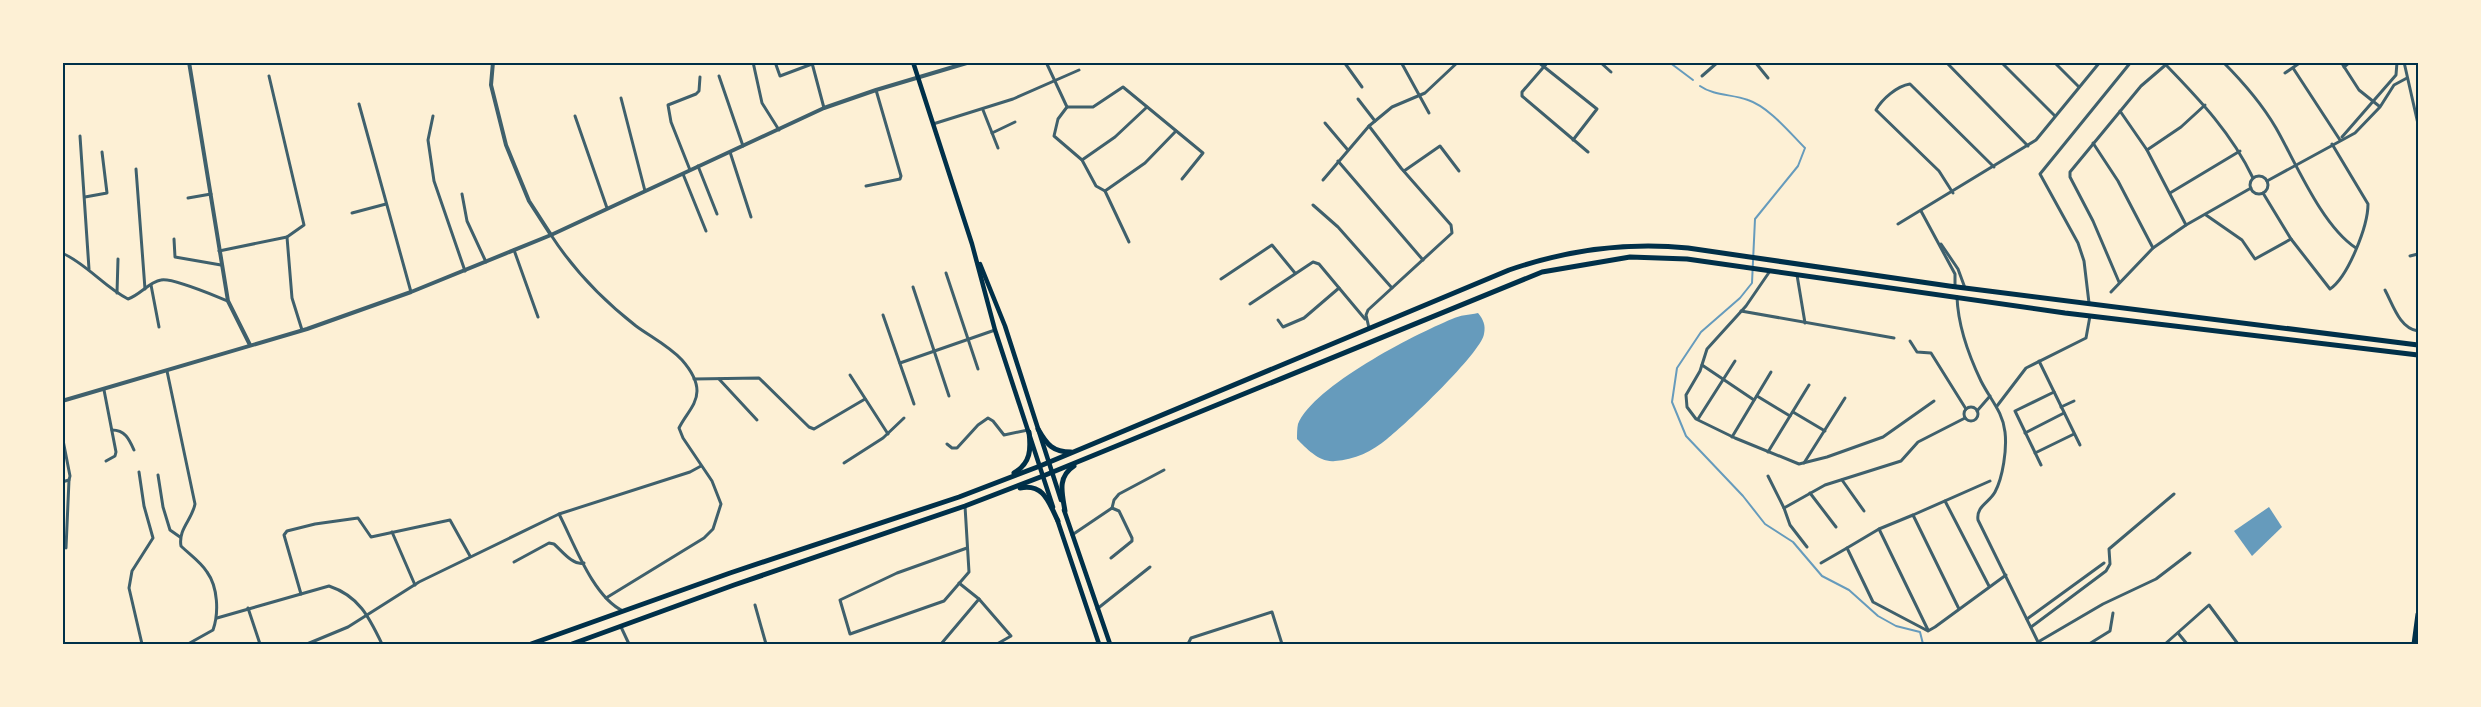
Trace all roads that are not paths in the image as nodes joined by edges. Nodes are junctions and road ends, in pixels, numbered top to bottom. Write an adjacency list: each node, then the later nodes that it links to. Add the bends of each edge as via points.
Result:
1 (189, 62): 108 (street)
2 (493, 62): 123 (street, via 491,85 506,145 529,201)
3 (753, 62): 70 (street, via 762,103)
4 (775, 62): 27 (street, via 780,76)
5 (913, 62): 43 (main road)
6 (970, 62): 43 (street)
7 (1046, 62): 44 (street)
8 (1344, 62): 45 (street)
9 (1401, 62): 48 (street)
10 (1458, 62): 48 (street)
11 (1538, 62): 29 (street)
12 (1548, 62): 29 (street)
13 (1600, 62): 34 (street)
14 (1718, 62): 39 (street)
15 (1755, 62): 41 (street)
16 (1946, 62): 79 (street)
17 (2001, 62): 63 (street)
18 (2054, 62): 46 (street)
19 (2100, 62): 46 (street)
20 (2131, 62): 164 (street, via 2040,174 2078,243 2084,261)
21 (2223, 62): 89 (street, via 2242,81 2275,127)
22 (2301, 62): 31 (street)
23 (2341, 62): 30 (street)
24 (2350, 62): 30 (street)
25 (2397, 62): 36 (street)
26 (2404, 62): 33 (street)
27 (812, 63): 57 (street)
28 (2168, 64): 53 (street); 59 (street)
29 (1543, 67): 74 (street, via 1522,96); 74 (street, via 1597,109)
30 (2344, 67): 51 (street, via 2359,90)
31 (2293, 68): 35 (street); 75 (street)
32 (1079, 70): 44 (street)
33 (2405, 71): 36 (street); 42 (street)
34 (1611, 72)
35 (2285, 73)
36 (2396, 75): 51 (street, via 2378,93)
37 (269, 76): 124 (street, via 304,225)
38 (719, 76): 78 (street)
39 (1702, 76)
40 (700, 77): 93 (street, via 696,94 668,105 670,122)
41 (1768, 78)
42 (2407, 78): 56 (street, via 2394,86); 68 (street)
43 (918, 79): 47 (street); 67 (main road)
44 (1053, 81): 54 (street); 58 (street)
45 (1362, 87)
46 (2079, 87): 63 (street)
47 (876, 90): 57 (street); 101 (street, via 902,176)
48 (1420, 97): 60 (street); 64 (street, via 1392,107)
49 (621, 98): 103 (street)
50 (1358, 98): 64 (street)
51 (2374, 102): 56 (street); 75 (street)
52 (358, 104): 112 (street)
53 (2205, 105): 82 (street, via 2182,127); 83 (street)
54 (1068, 107): 55 (street, via 1093,107 1123,87); 87 (street, via 1058,118 1054,136)
55 (1147, 107): 71 (street); 87 (street, via 1115,137)
56 (2380, 107): 75 (street, via 2355,134)
57 (824, 108): 70 (street)
58 (983, 110): 67 (street); 72 (street)
59 (2120, 111): 76 (street); 82 (street)
60 (1429, 113)
61 (432, 116): 143 (street, via 428,140 434,181)
62 (575, 116): 114 (street)
63 (2056, 116): 79 (street)
64 (1375, 121): 69 (street)
65 (1015, 122): 72 (street)
66 (1325, 123): 81 (street)
67 (933, 124): 129 (main road)
68 (2418, 124)
69 (1369, 126): 81 (street); 94 (street)
70 (779, 130): 78 (street)
71 (1176, 131): 98 (street, via 1203,153); 104 (street, via 1145,163)
72 (992, 132): 80 (street)
73 (80, 136): 110 (street)
74 (1573, 140): 86 (street)
75 (2340, 140): 77 (street)
76 (2093, 143): 130 (street, via 2118,181); 148 (street, via 2070,172 2070,177)
77 (2332, 144): 89 (street); 131 (street, via 2368,204)
78 (744, 146): 85 (street)
79 (2028, 146): 91 (street)
80 (998, 148)
81 (1347, 149): 88 (street)
82 (2147, 150): 106 (street)
83 (2240, 151): 97 (street); 106 (street)
84 (102, 152): 110 (street, via 107,193)
85 (730, 152): 90 (street); 119 (street)
86 (1588, 152)
87 (1082, 160): 104 (street, via 1096,186)
88 (1338, 161): 99 (street); 138 (street)
89 (2294, 165): 100 (street); 131 (street, via 2329,220)
90 (698, 166): 93 (street); 117 (street)
91 (1994, 167): 105 (street); 105 (street, via 1910,84 1904,85 1880,102 1876,110 1939,171)
92 (136, 169): 155 (street)
93 (690, 170): 96 (street)
94 (1404, 171): 95 (street, via 1440,146); 138 (street, via 1451,225 1452,233)
95 (1459, 171)
96 (683, 174): 103 (street); 122 (street)
97 (2254, 178): 100 (street, via 2262,176); 102 (street)
98 (1182, 179)
99 (1323, 180)
100 (2267, 181): 107 (street, via 2267,190)
101 (866, 186)
102 (2251, 188): 107 (street); 118 (street)
103 (646, 191): 114 (street)
104 (1105, 191): 128 (street)
105 (1952, 193): 115 (street)
106 (2170, 193): 121 (street)
107 (2263, 193): 126 (street)
108 (211, 194): 111 (street); 133 (street)
109 (462, 194): 139 (street, via 467,221)
110 (85, 197): 141 (street)
111 (188, 198)
112 (386, 204): 116 (street); 157 (street)
113 (1313, 205): 153 (street, via 1338,226)
114 (607, 208): 123 (street)
115 (1920, 212): 120 (street); 127 (street)
116 (352, 213)
117 (717, 214)
118 (2206, 214): 121 (street); 126 (street, via 2242,240 2255,259)
119 (751, 218)
120 (1898, 224)
121 (2186, 225): 130 (street)
122 (706, 231)
123 (550, 235): 132 (street); 194 (street, via 566,259 635,325 682,360)
124 (287, 237): 133 (street); 174 (street, via 292,298)
125 (174, 239): 140 (street, via 175,257)
126 (2291, 239): 131 (street, via 2330,288 2338,283)
127 (1938, 240): 150 (street, via 1955,274); 154 (street, via 1958,269)
128 (1129, 242)
129 (972, 244): 175 (main road); 219 (main road, via 1005,326)
130 (2153, 248): 148 (street)
131 (2356, 248)
132 (514, 250): 139 (street); 169 (street)
133 (219, 251): 140 (street)
134 (62, 253): 141 (street)
135 (2418, 254): 136 (street)
136 (2410, 256)
137 (118, 259): 159 (street)
138 (1422, 260): 153 (street)
139 (486, 263): 143 (street)
140 (221, 265): 161 (street)
141 (89, 270): 159 (street)
142 (1771, 271): 146 (highway); 165 (street); 234 (highway, via 1672,257 1630,257 1542,272)
143 (465, 272): 157 (street)
144 (946, 273): 179 (street)
145 (1295, 273): 147 (street, via 1272,245); 152 (street, via 1310,262 1316,262); 163 (street)
146 (1797, 275): 160 (highway); 172 (street)
147 (1221, 279)
148 (2120, 282): 158 (street)
149 (151, 285): 155 (street); 161 (street, via 168,279); 173 (street)
150 (1955, 286): 154 (highway); 176 (highway, via 1658,245 1601,248 1538,260)
151 (913, 287): 183 (street)
152 (1339, 288): 170 (street, via 1304,318 1283,327); 171 (street)
153 (1392, 288): 171 (street, via 1368,310)
154 (1965, 288): 162 (highway)
155 (145, 289): 159 (street, via 128,298)
156 (2384, 290): 177 (street, via 2404,324 2410,330)
157 (411, 292): 174 (street)
158 (2111, 292)
159 (117, 294)
160 (1957, 298): 166 (highway); 201 (street, via 1960,324)
161 (228, 301): 181 (street)
162 (2066, 301): 164 (highway); 166 (highway)
163 (1250, 304)
164 (2089, 304): 182 (highway)
165 (1742, 311): 172 (street); 188 (street, via 1712,343)
166 (2064, 313): 168 (highway)
167 (883, 315): 187 (street)
168 (2090, 316): 184 (highway); 186 (street, via 2086,338)
169 (538, 317)
170 (1278, 320)
171 (1367, 321): 176 (street)
172 (1805, 323): 178 (street)
173 (159, 327)
174 (302, 330): 181 (street)
175 (995, 330): 179 (street); 221 (main road)
176 (1370, 330): 231 (highway)
177 (2418, 331)
178 (1894, 338)
179 (968, 339): 183 (street); 189 (street)
180 (1910, 341): 211 (street, via 1917,352 1931,353)
181 (250, 345): 190 (street)
182 (2418, 345)
183 (934, 352): 187 (street); 199 (street)
184 (2418, 355)
185 (1735, 360): 195 (street)
186 (2039, 360): 198 (street); 209 (street, via 2026,368)
187 (900, 363): 208 (street)
188 (1702, 365): 195 (street); 218 (street, via 1685,401)
189 (978, 369)
190 (167, 371): 197 (street); 269 (street, via 194,504 193,513)
191 (1771, 372): 200 (street)
192 (850, 375): 202 (street)
193 (719, 378): 194 (street); 202 (street, via 761,379 814,429); 217 (street)
194 (694, 379): 240 (street, via 697,390 694,405 679,428)
195 (1723, 379): 204 (street); 218 (street)
196 (1809, 385): 213 (street)
197 (104, 390): 205 (street); 220 (street)
198 (2054, 392): 210 (street); 223 (street, via 2015,410)
199 (949, 396)
200 (1757, 396): 204 (street); 213 (street)
201 (1990, 396): 209 (street); 212 (street)
202 (865, 398): 224 (street)
203 (1846, 398): 222 (street)
204 (1754, 400): 227 (street)
205 (62, 401)
206 (1934, 401): 238 (street, via 1883,437)
207 (2074, 401): 210 (street)
208 (914, 404)
209 (1997, 406): 283 (street, via 2005,430 2002,467 1996,490 1977,514)
210 (2061, 407): 214 (street)
211 (1966, 409): 212 (street, via 1972,407); 216 (street)
212 (1977, 411): 216 (street, via 1974,420)
213 (1791, 414): 222 (street); 232 (street)
214 (2064, 414): 223 (street); 225 (street)
215 (904, 418): 224 (street)
216 (1966, 418): 249 (street, via 1918,442 1900,461)
217 (757, 420)
218 (1698, 420): 227 (street)
219 (1038, 429): 231 (highway, via 1054,450); 236 (main road)
220 (112, 430): 230 (street, via 120,430 128,437); 235 (street, via 116,452)
221 (1028, 431): 228 (street, via 1004,435 993,420 986,419 959,446 954,449); 241 (main road); 250 (highway, via 1027,461)
222 (1825, 431): 238 (street)
223 (2025, 433): 233 (street)
224 (888, 434): 237 (street)
225 (2074, 434): 229 (street); 233 (street)
226 (62, 435): 248 (street)
227 (1732, 437): 232 (street)
228 (947, 444)
229 (2080, 446)
230 (134, 450)
231 (1074, 452): 236 (highway)
232 (1768, 452): 238 (street)
233 (2035, 454): 239 (street)
234 (1085, 459): 244 (highway); 260 (highway, via 1064,477)
235 (106, 461)
236 (1049, 462): 241 (highway); 244 (main road)
237 (844, 463)
238 (1804, 464)
239 (2041, 465)
240 (701, 466): 262 (street); 289 (street, via 712,481 721,504 712,529 704,538)
241 (1040, 466): 246 (main road); 250 (highway)
242 (1164, 470): 258 (street, via 1119,494)
243 (139, 472): 306 (street, via 153,538 132,572 129,588)
244 (1052, 473): 246 (highway); 260 (main road)
245 (158, 474): 269 (street, via 170,530)
246 (1043, 476): 253 (highway); 264 (main road)
247 (1768, 476): 259 (street)
248 (69, 480): 252 (street); 271 (street)
249 (1842, 480): 254 (street); 261 (street)
250 (1001, 481): 282 (highway)
251 (1990, 481): 256 (street)
252 (62, 482)
253 (1005, 491): 257 (highway); 264 (highway, via 1027,487 1038,489 1047,498)
254 (1810, 493): 259 (street); 265 (street)
255 (2174, 494): 302 (street, via 2109,549 2110,564 2106,571)
256 (1945, 501): 263 (street); 287 (street)
257 (965, 506): 272 (street); 286 (highway)
258 (1112, 508): 268 (street); 276 (street, via 1119,511 1132,541)
259 (1784, 508): 270 (street, via 1790,525)
260 (1065, 511): 268 (main road)
261 (1864, 511)
262 (559, 514): 275 (street); 278 (street)
263 (1913, 515): 266 (street); 294 (street)
264 (1058, 521): 317 (main road)
265 (1836, 527)
266 (1879, 529): 273 (street); 303 (street)
267 (392, 532): 275 (street, via 450,520); 285 (street); 288 (street, via 371,536 358,518 287,531 284,535)
268 (1072, 535): 293 (main road)
269 (180, 537): 299 (street, via 181,546 208,572 215,593)
270 (1807, 546)
271 (66, 548)
272 (967, 548): 284 (street, via 969,572); 284 (street, via 840,600 850,634 944,601)
273 (1847, 548): 279 (street); 303 (street, via 1873,602)
274 (2190, 553): 305 (street, via 2156,579 2103,604)
275 (470, 556): 285 (street)
276 (1111, 558)
277 (514, 562): 278 (street, via 549,543 574,562)
278 (584, 563): 289 (street)
279 (1821, 563)
280 (2104, 563): 300 (street)
281 (1150, 568): 293 (street)
282 (730, 573): 286 (highway); 295 (highway)
283 (2006, 575): 287 (street); 300 (street)
284 (959, 584): 290 (street)
285 (415, 585): 297 (street)
286 (734, 585): 301 (highway)
287 (1990, 586): 294 (street)
288 (301, 594): 292 (street); 297 (street, via 329,586 342,591)
289 (606, 598): 295 (street, via 612,606)
290 (979, 599): 315 (street); 316 (street, via 1011,636)
291 (755, 605): 314 (street)
292 (248, 608): 299 (street); 308 (street)
293 (1097, 609): 318 (main road)
294 (1959, 609): 303 (street)
295 (623, 611): 311 (highway)
296 (2113, 613): 321 (street, via 2110,632)
297 (368, 614): 309 (street, via 348,627); 310 (street)
298 (2418, 614): 325 (highway)
299 (217, 618): 307 (street, via 213,630)
300 (2027, 619): 302 (street)
301 (621, 627): 312 (highway); 313 (street)
302 (2031, 627): 305 (street)
303 (1928, 630)
304 (2178, 632): 322 (street); 323 (street); 324 (street, via 2209,605)
305 (2039, 643)
306 (142, 644)
307 (188, 644)
308 (260, 644)
309 (307, 644)
310 (382, 644)
311 (531, 644)
312 (572, 644)
313 (629, 644)
314 (766, 644)
315 (942, 644)
316 (997, 644)
317 (1099, 644)
318 (1110, 644)
319 (1188, 644): 320 (street, via 1191,638 1272,612)
320 (1282, 644)
321 (2089, 644)
322 (2164, 644)
323 (2187, 644)
324 (2238, 644)
325 (2414, 644)

